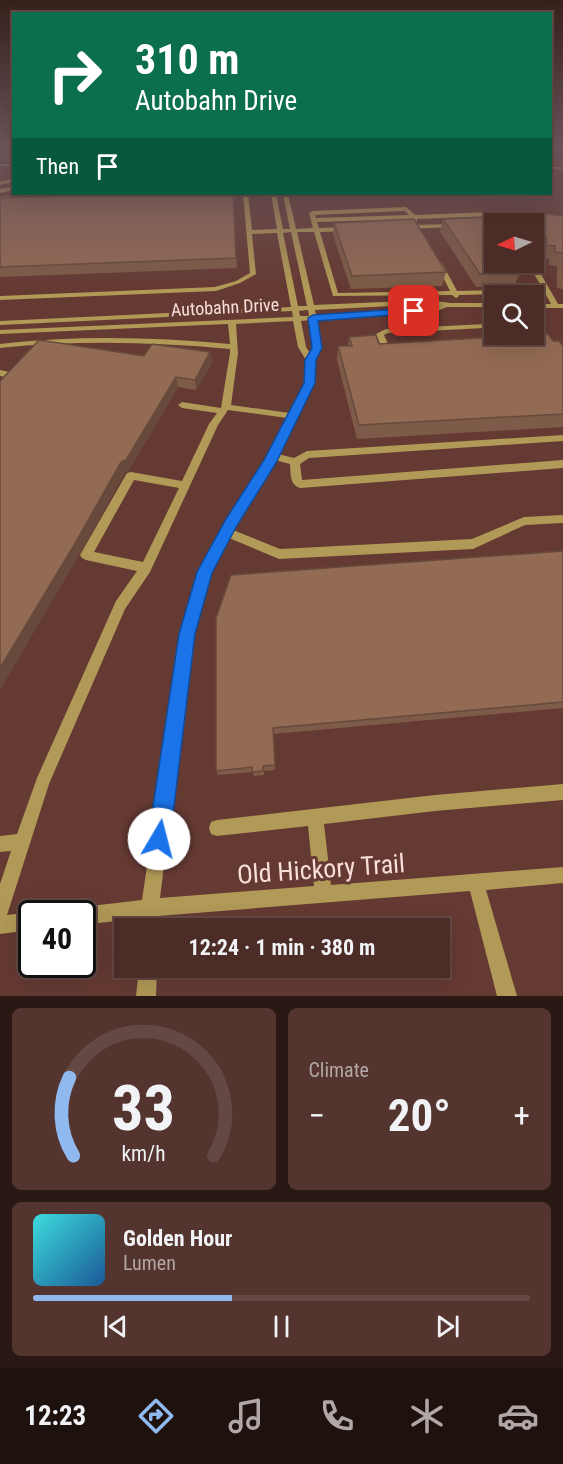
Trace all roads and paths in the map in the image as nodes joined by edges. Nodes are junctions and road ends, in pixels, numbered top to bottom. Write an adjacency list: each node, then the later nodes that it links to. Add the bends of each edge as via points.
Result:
1 (40, 195): 5 (street)
2 (245, 195): 17 (street)
3 (273, 195): 15 (street)
4 (285, 195): 16 (street)
5 (0, 199)
6 (484, 214): 7 (street)
7 (414, 217): 11 (street); 14 (street, via 406,208 314,212)
8 (544, 222): 10 (street)
9 (466, 224): 11 (street)
10 (563, 225)
11 (419, 227): 12 (street); 18 (street)
12 (396, 228)
13 (351, 229): 14 (street)
14 (316, 230): 16 (street); 23 (street, via 335,295)
15 (280, 231): 16 (street); 17 (street); 32 (street)
16 (293, 231): 31 (street)
17 (249, 232): 25 (street, via 253,274 221,288)
18 (424, 236)
19 (434, 255): 23 (street)
20 (536, 273): 22 (street)
21 (544, 291): 22 (street)
22 (547, 291): 30 (street)
23 (455, 292): 24 (street); 27 (street)
24 (484, 292)
25 (0, 298)
26 (450, 305): 27 (street, Autobahn Drive); 31 (street, Autobahn Drive, via 429,302); 33 (street, Autobahn Drive, via 434,310)
27 (460, 305): 28 (street, Autobahn Drive)
28 (484, 305)
29 (544, 305): 30 (street)
30 (560, 306)
31 (311, 309): 32 (street, Autobahn Drive); 33 (street)
32 (296, 310): 34 (street); 37 (street, Autobahn Drive)
33 (313, 318): 34 (street, Autobahn Drive); 41 (street, via 317,348)
34 (297, 319): 35 (street, Autobahn Drive); 41 (street, via 302,347)
35 (232, 322): 37 (street, Autobahn Drive); 39 (street)
36 (484, 326): 40 (street, via 380,334 385,346)
37 (0, 330)
38 (0, 346): 39 (street, via 95,339)
39 (233, 347): 45 (street)
40 (402, 347)
41 (310, 360): 46 (street, via 309,383)
42 (0, 374): 43 (street)
43 (15, 376)
44 (182, 405): 45 (street)
45 (224, 409): 46 (street); 51 (street)
46 (293, 416): 48 (street)
47 (563, 438): 49 (street, via 307,455)
48 (273, 456): 49 (street); 53 (street)
49 (295, 462): 50 (street, via 300,484)
50 (563, 464)
51 (185, 485): 54 (street); 54 (street, via 131,476 86,555)
52 (563, 519): 53 (street, via 524,521 473,544 279,554)
53 (226, 532): 63 (street, via 204,572 187,634)
54 (146, 568): 58 (street, via 120,605 42,783)
55 (563, 792): 56 (street)
56 (315, 817): 57 (street); 62 (street)
57 (217, 828)
58 (22, 842): 59 (street); 64 (street)
59 (0, 844)
60 (563, 875): 61 (street, Old Hickory Trail)
61 (476, 882): 62 (street, Old Hickory Trail); 71 (street)
62 (323, 894): 63 (street, Old Hickory Trail)
63 (150, 908): 65 (street, Old Hickory Trail); 66 (street)
64 (0, 910)
65 (96, 914)
66 (150, 918)
67 (18, 923): 68 (street)
68 (0, 925)
69 (147, 978): 70 (street)
70 (146, 996)
71 (507, 996)

